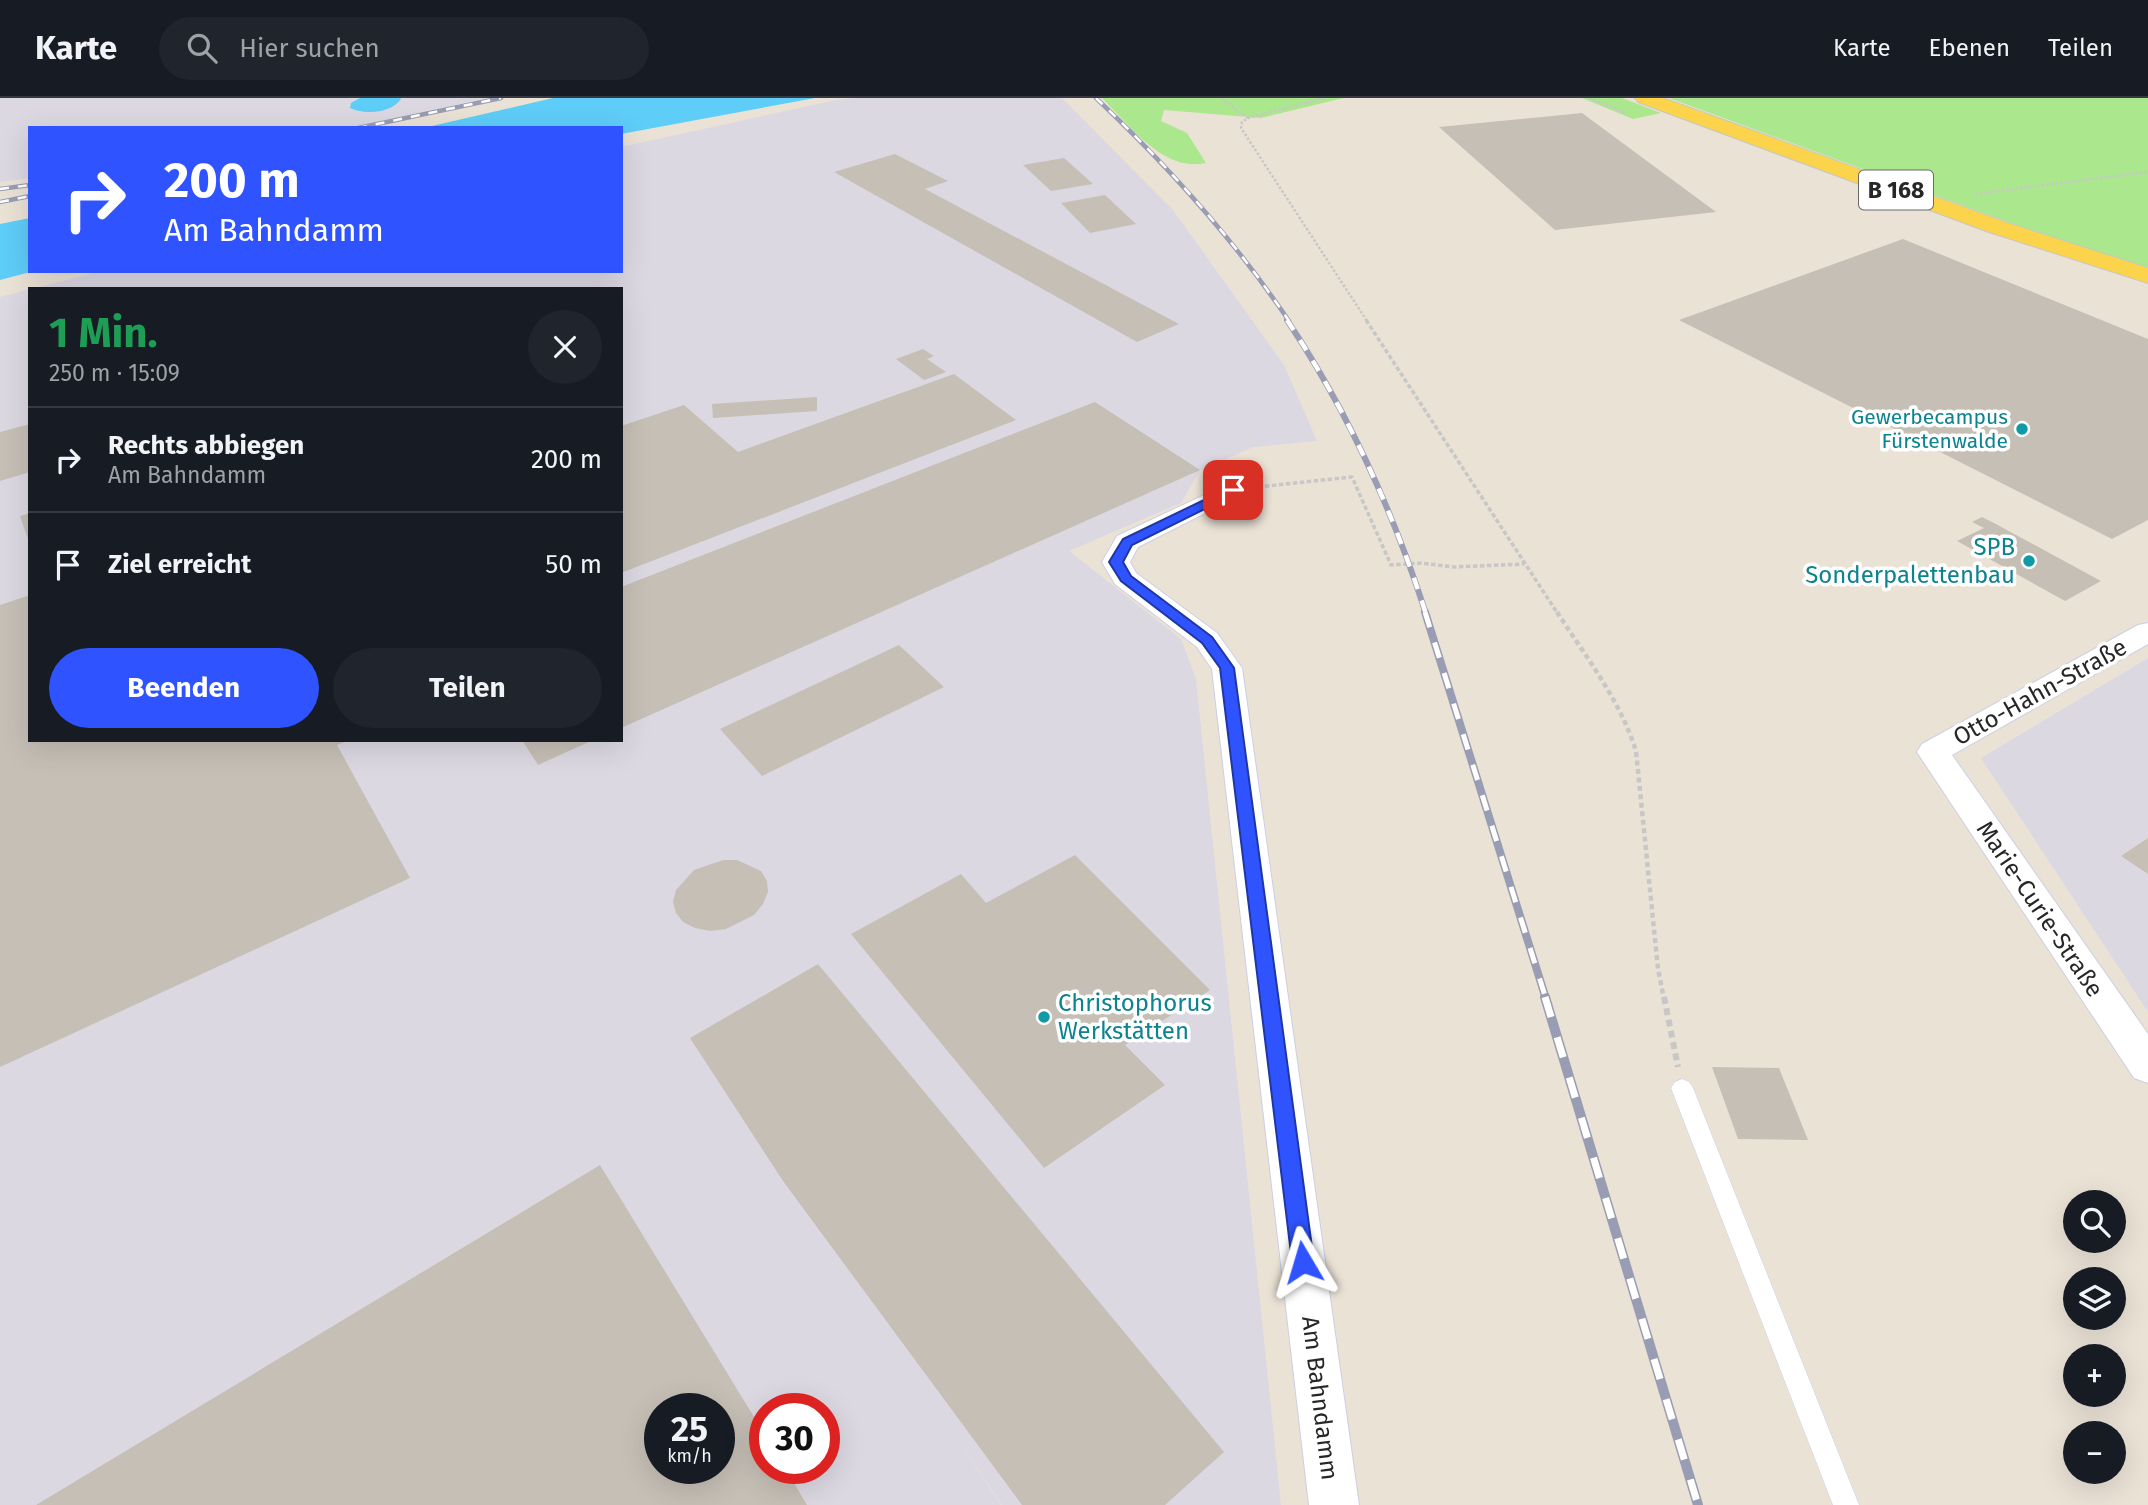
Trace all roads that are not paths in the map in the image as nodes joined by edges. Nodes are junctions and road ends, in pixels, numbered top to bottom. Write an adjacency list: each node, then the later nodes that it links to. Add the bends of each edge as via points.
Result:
1 (1638, 106): 2 (main road, B 168)
2 (2148, 276)
3 (1233, 490): 8 (street, Am Bahndamm, via 1127,542 1116,562 1125,578 1207,640 1227,668)
4 (2148, 632): 5 (street, Otto-Hahn-Straße)
5 (1933, 752): 6 (street, Marie-Curie-Straße)
6 (2148, 1066)
7 (1682, 1088): 9 (lane)
8 (1334, 1505)
9 (1846, 1505)

